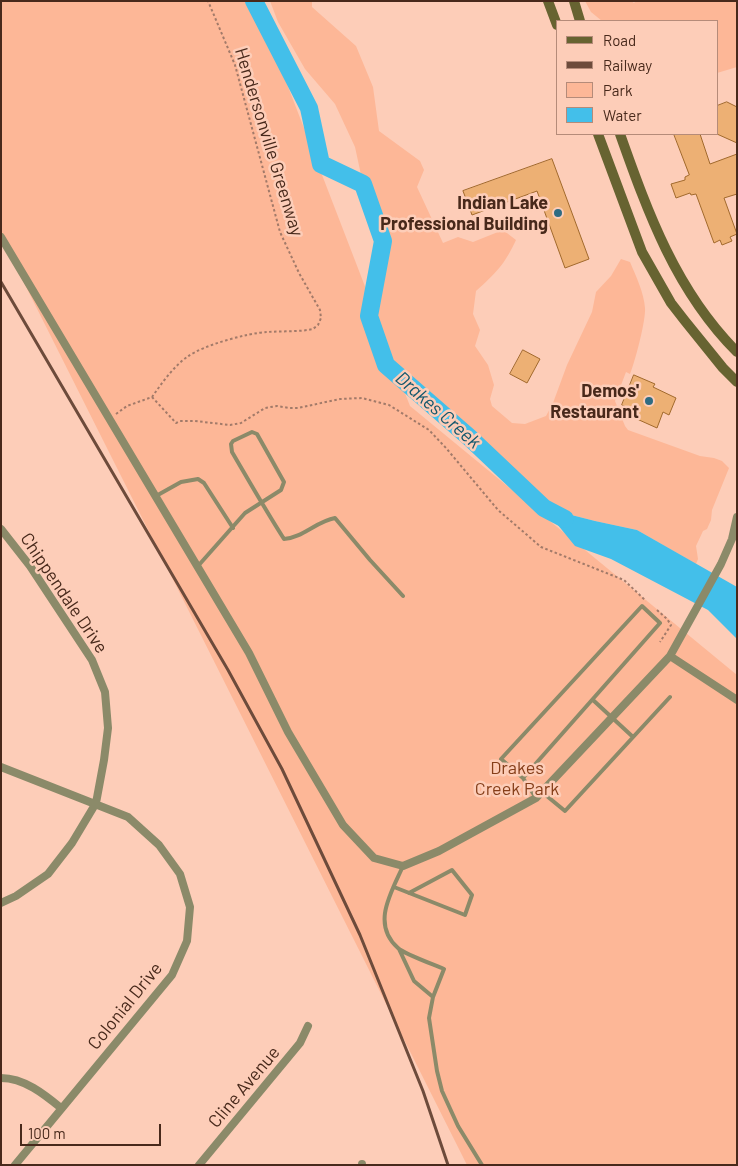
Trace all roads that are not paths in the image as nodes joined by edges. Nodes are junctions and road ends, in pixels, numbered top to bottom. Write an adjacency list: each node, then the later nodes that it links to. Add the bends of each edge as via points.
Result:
1 (548, 1): 4 (main road)
2 (574, 1): 3 (main road)
3 (580, 20)
4 (556, 22)
5 (598, 135): 9 (main road, via 642,252 676,309)
6 (620, 135): 8 (main road, via 646,208 674,266 707,318)
7 (1, 237): 10 (street)
8 (737, 352)
9 (737, 382)
10 (156, 496): 14 (lane, via 181,482 198,479 204,483); 15 (street)
11 (262, 502): 11 (lane, via 281,490 284,482 257,434 252,432 233,441 232,452); 14 (lane, via 245,513); 16 (lane, via 284,539 335,518)
12 (737, 517): 17 (street, via 721,564)
13 (1, 528): 26 (street, Chippendale Drive, via 92,660 105,692 108,728)
14 (233, 528): 15 (lane)
15 (198, 566): 27 (street, via 249,653 288,732 343,825 374,858)
16 (403, 596)
17 (670, 656): 20 (street); 21 (street)
18 (670, 697): 22 (lane)
19 (593, 700): 21 (lane); 24 (lane); 24 (lane, via 660,623 642,606 501,759)
20 (737, 700)
21 (612, 718): 22 (lane); 25 (street)
22 (633, 737): 25 (lane, via 565,811)
23 (1, 767): 26 (street, Colonial Drive)
24 (524, 778): 25 (lane)
25 (539, 795): 27 (street, via 439,851)
26 (96, 803): 30 (street, Chippendale Drive, via 72,843 48,874); 35 (street, Colonial Drive, via 128,817 158,845 180,874 190,906 187,941 172,975)
27 (402, 866): 28 (lane)
28 (394, 887): 29 (lane); 31 (lane, via 384,921 385,930)
29 (409, 893): 29 (lane, via 465,915 472,895 452,870)
30 (1, 903)
31 (399, 949): 32 (lane, via 414,981); 32 (lane, via 444,969)
32 (433, 997): 38 (lane, via 429,1018 442,1091 458,1126)
33 (308, 1026): 37 (street, Cline Avenue, via 300,1043)
34 (1, 1078): 35 (street, via 10,1078 39,1090)
35 (61, 1108): 36 (street, Colonial Drive)
36 (15, 1165)
37 (199, 1165)
38 (482, 1165)

